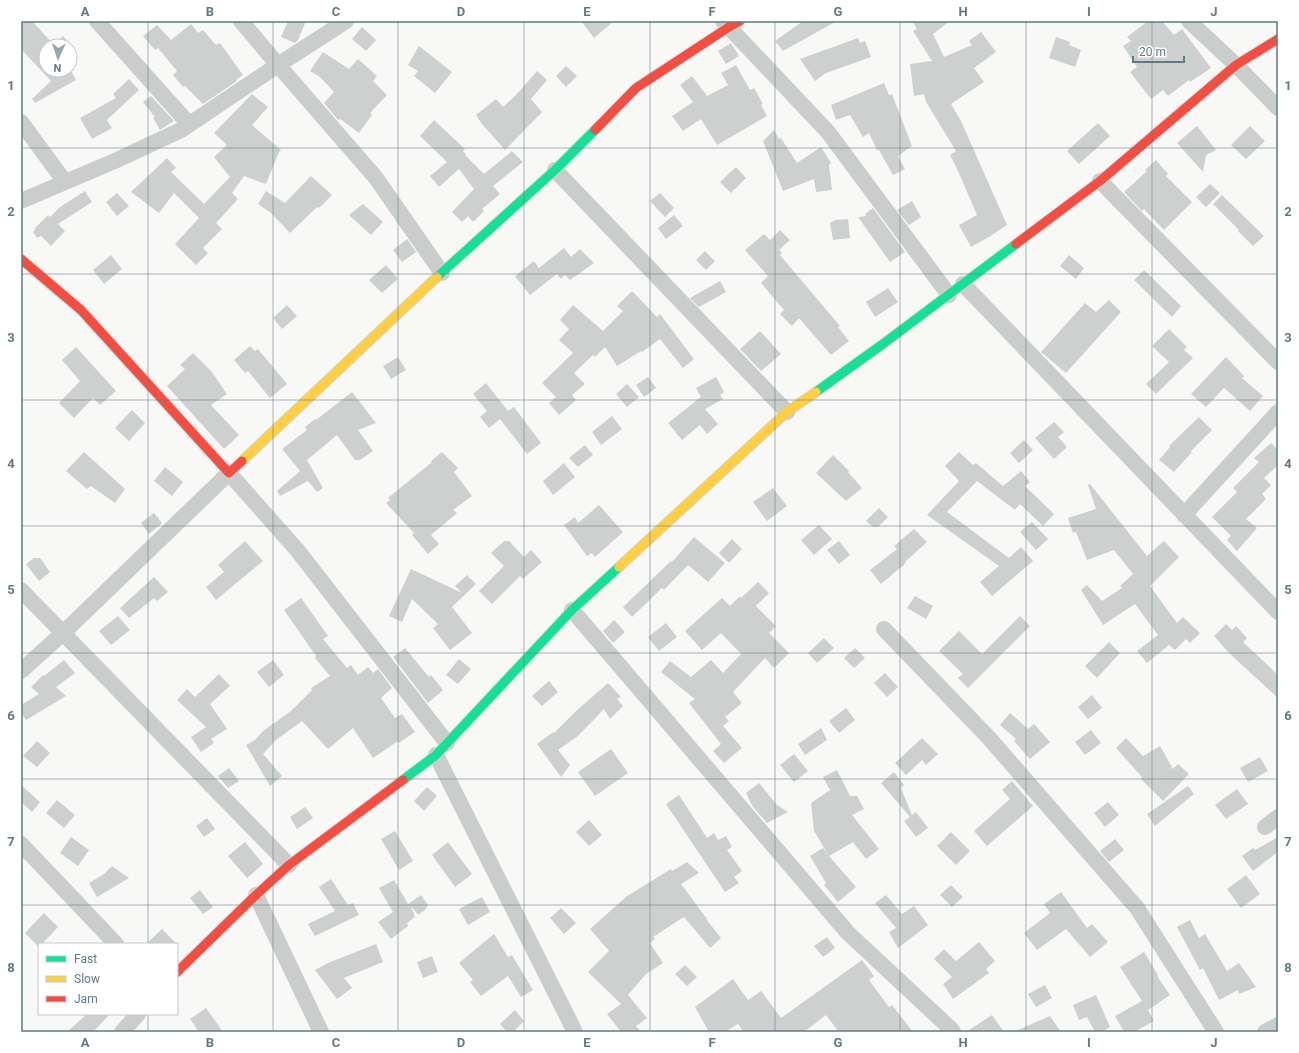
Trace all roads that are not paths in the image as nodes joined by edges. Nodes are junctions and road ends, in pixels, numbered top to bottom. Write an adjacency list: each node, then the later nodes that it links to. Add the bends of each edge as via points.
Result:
1 (97, 21): 11 (street)
2 (242, 21): 8 (street)
3 (346, 21): 8 (street)
4 (1189, 21): 7 (street)
5 (731, 23): 12 (street, via 636,88); 19 (street, via 828,132)
6 (1278, 39): 7 (street)
7 (1236, 64): 9 (street); 13 (street)
8 (278, 65): 11 (street); 17 (street, via 376,178)
9 (1278, 108)
10 (21, 122): 14 (street)
11 (189, 124): 14 (street, via 181,130)
12 (555, 170): 17 (street); 21 (street)
13 (1100, 180): 18 (street); 20 (street)
14 (65, 182): 15 (street)
15 (21, 201)
16 (21, 259): 23 (street, via 81,310)
17 (442, 272): 23 (street)
18 (964, 284): 19 (street); 24 (street)
19 (949, 295): 21 (street)
20 (1278, 362)
21 (787, 412): 26 (street)
22 (1278, 412): 24 (street)
23 (228, 473): 29 (street); 31 (street, via 298,551)
24 (1184, 515): 27 (street)
25 (21, 590): 29 (street)
26 (572, 610): 31 (street); 45 (street, via 848,933)
27 (1278, 612)
28 (884, 630): 46 (street, via 989,738 1137,908)
29 (63, 633): 30 (street); 36 (street)
30 (21, 670)
31 (447, 743): 32 (street)
32 (436, 755): 36 (street); 44 (street)
33 (1278, 817): 34 (street)
34 (1265, 827)
35 (21, 844): 38 (street)
36 (289, 865): 37 (street)
37 (256, 895): 39 (street); 43 (street)
38 (115, 943)
39 (178, 971)
40 (137, 1015): 42 (street)
41 (1278, 1025): 47 (street)
42 (122, 1032)
43 (321, 1032)
44 (575, 1032)
45 (953, 1032)
46 (1216, 1032)
47 (1266, 1032)

